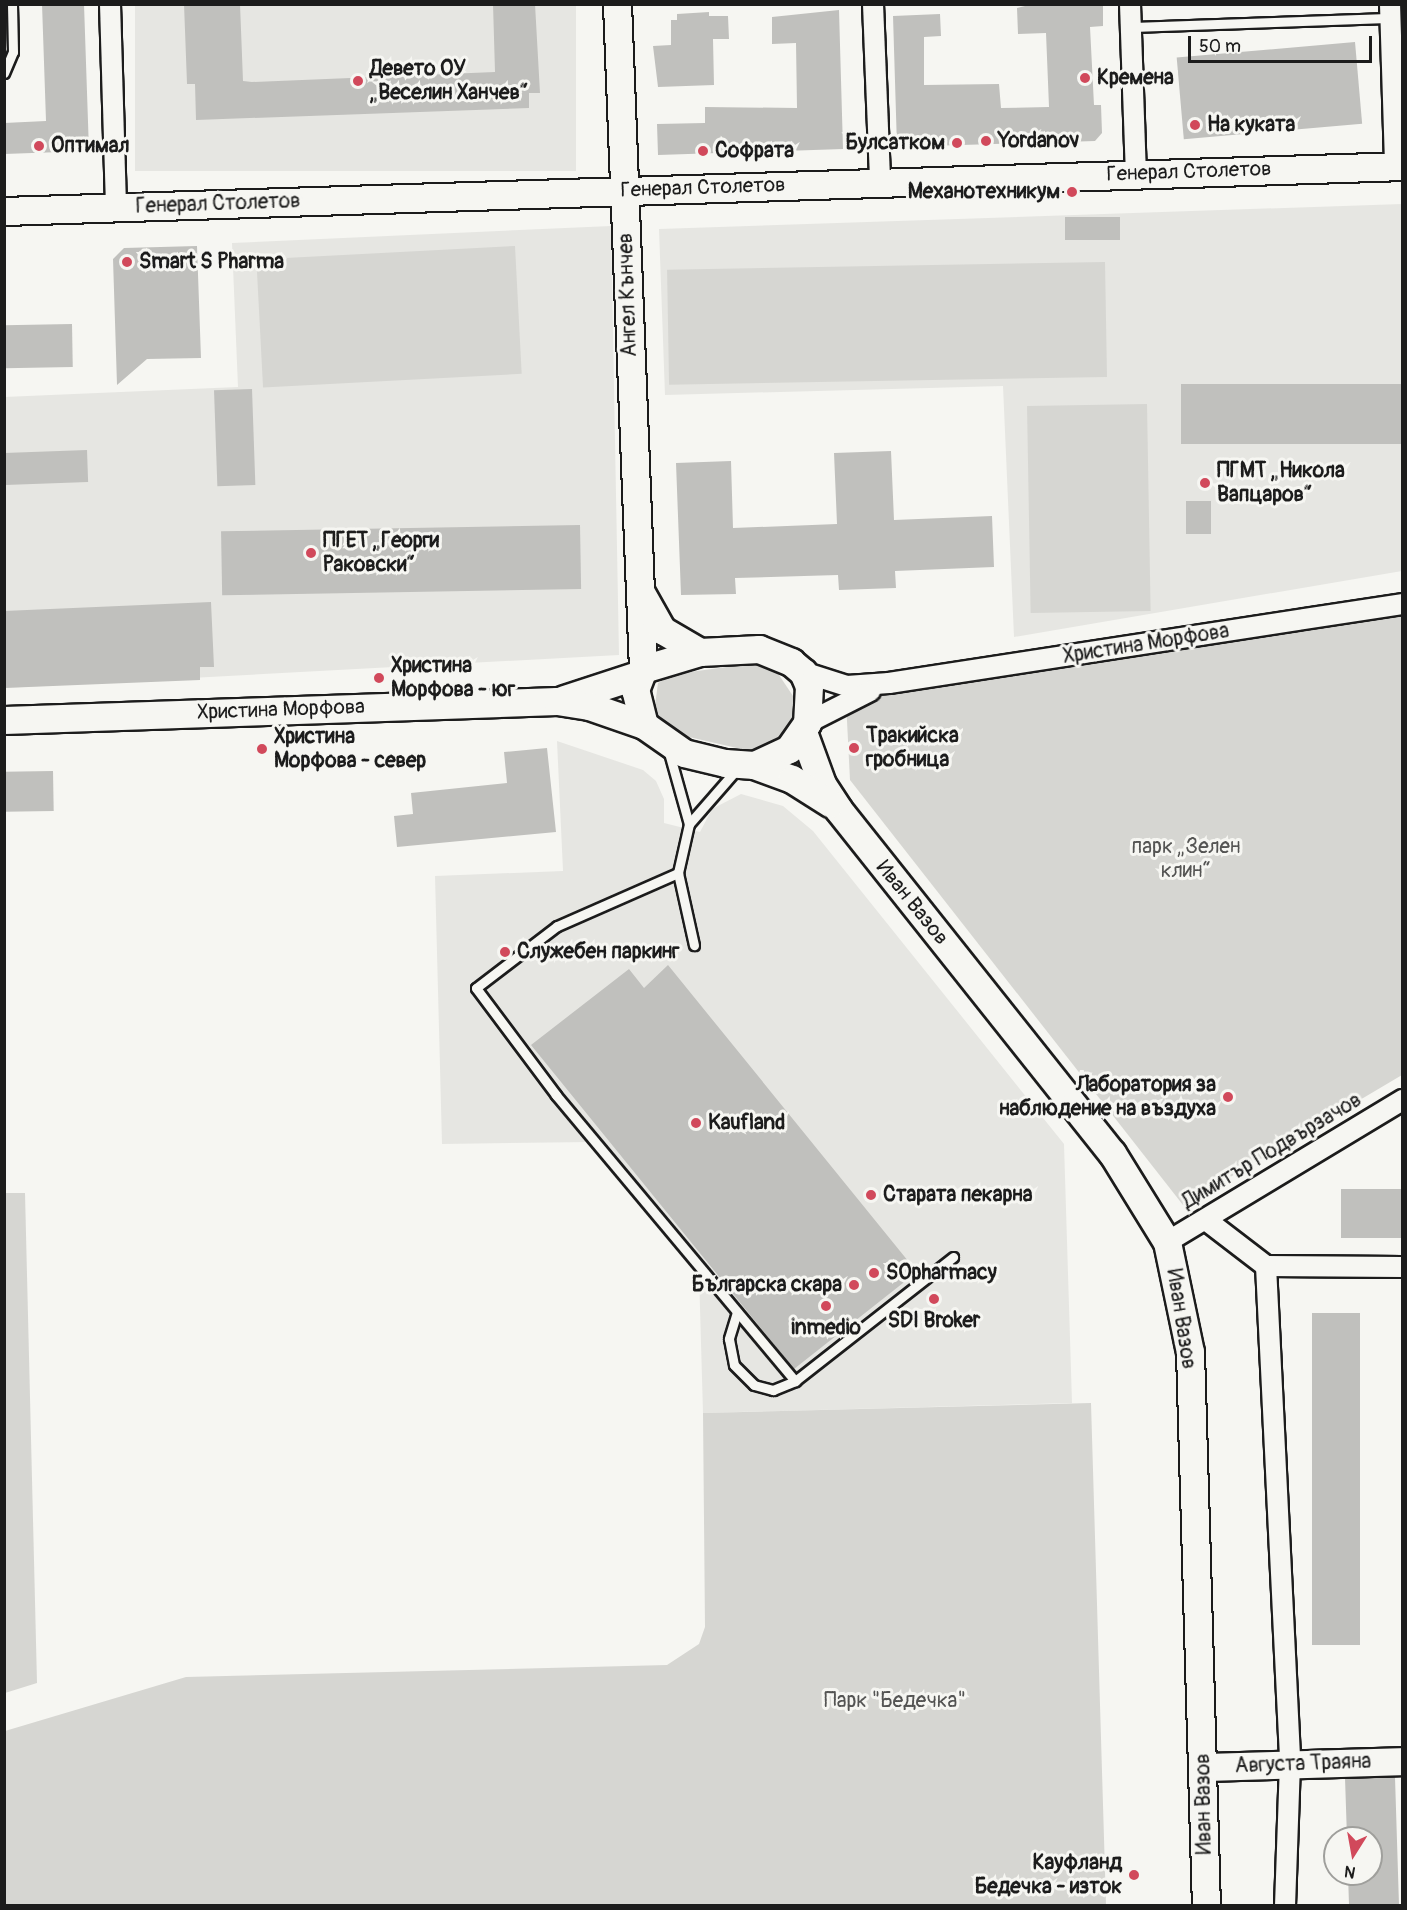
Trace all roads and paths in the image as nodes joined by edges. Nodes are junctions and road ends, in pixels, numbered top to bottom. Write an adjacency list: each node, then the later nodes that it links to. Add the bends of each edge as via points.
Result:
1 (12, 4): 8 (lane, via 13,52)
2 (110, 4): 13 (street)
3 (617, 4): 12 (main road, Ангел Кънчев)
4 (873, 4): 11 (street)
5 (1130, 4): 7 (street)
6 (1390, 11): 7 (lane); 9 (street)
7 (1130, 27): 10 (street)
8 (4, 73)
9 (1399, 166): 10 (main road, Генерал Столетов)
10 (1136, 174): 11 (main road, Генерал Столетов)
11 (880, 182): 12 (main road, Генерал Столетов)
12 (624, 191): 13 (main road, Генерал Столетов); 15 (main road, Ангел Кънчев)
13 (116, 207): 14 (main road, Генерал Столетов)
14 (4, 211)
15 (638, 586): 17 (main road, Ангел Кънчев, via 662,630); 18 (main road, Ангел Кънчев)
16 (1402, 604): 20 (street, Христина Морфова)
17 (699, 652): 18 (main road); 19 (main road, via 759,649 777,653)
18 (640, 672): 21 (main road, Христина Морфова); 23 (main road, via 636,701)
19 (803, 672): 20 (street, Христина Морфова, via 847,686); 24 (main road, via 811,700)
20 (889, 683): 24 (street, Христина Морфова)
21 (557, 701): 22 (main road, Христина Морфова); 23 (main road, Христина Морфова, via 589,706)
22 (4, 720)
23 (644, 725): 25 (main road)
24 (805, 728): 26 (main road, via 789,749); 27 (main road, Иван Вазов, via 822,784)
25 (667, 744): 26 (main road); 28 (lane)
26 (748, 765): 27 (main road, Иван Вазов, via 792,779); 28 (lane)
27 (838, 809): 33 (main road, Иван Вазов, via 1112,1153)
28 (689, 824): 29 (lane)
29 (678, 873): 30 (lane); 37 (lane, via 557,926 476,988 556,1095)
30 (694, 945)
31 (1402, 1100): 32 (street, Димитър Подвързачов)
32 (1206, 1220): 33 (street, Димитър Подвързачов); 35 (street)
33 (1167, 1242): 41 (main road, Иван Вазов, via 1190,1352)
34 (953, 1257): 38 (lane)
35 (1266, 1266): 36 (street); 40 (street)
36 (1402, 1267)
37 (737, 1312): 38 (lane); 38 (lane, via 729,1339 734,1365 754,1385 773,1390)
38 (795, 1381)
39 (1402, 1761): 40 (main road, Августа Траяна)
40 (1290, 1763): 41 (main road, Августа Траяна); 43 (street)
41 (1203, 1767): 42 (main road, Иван Вазов)
42 (1206, 1905)
43 (1285, 1905)

